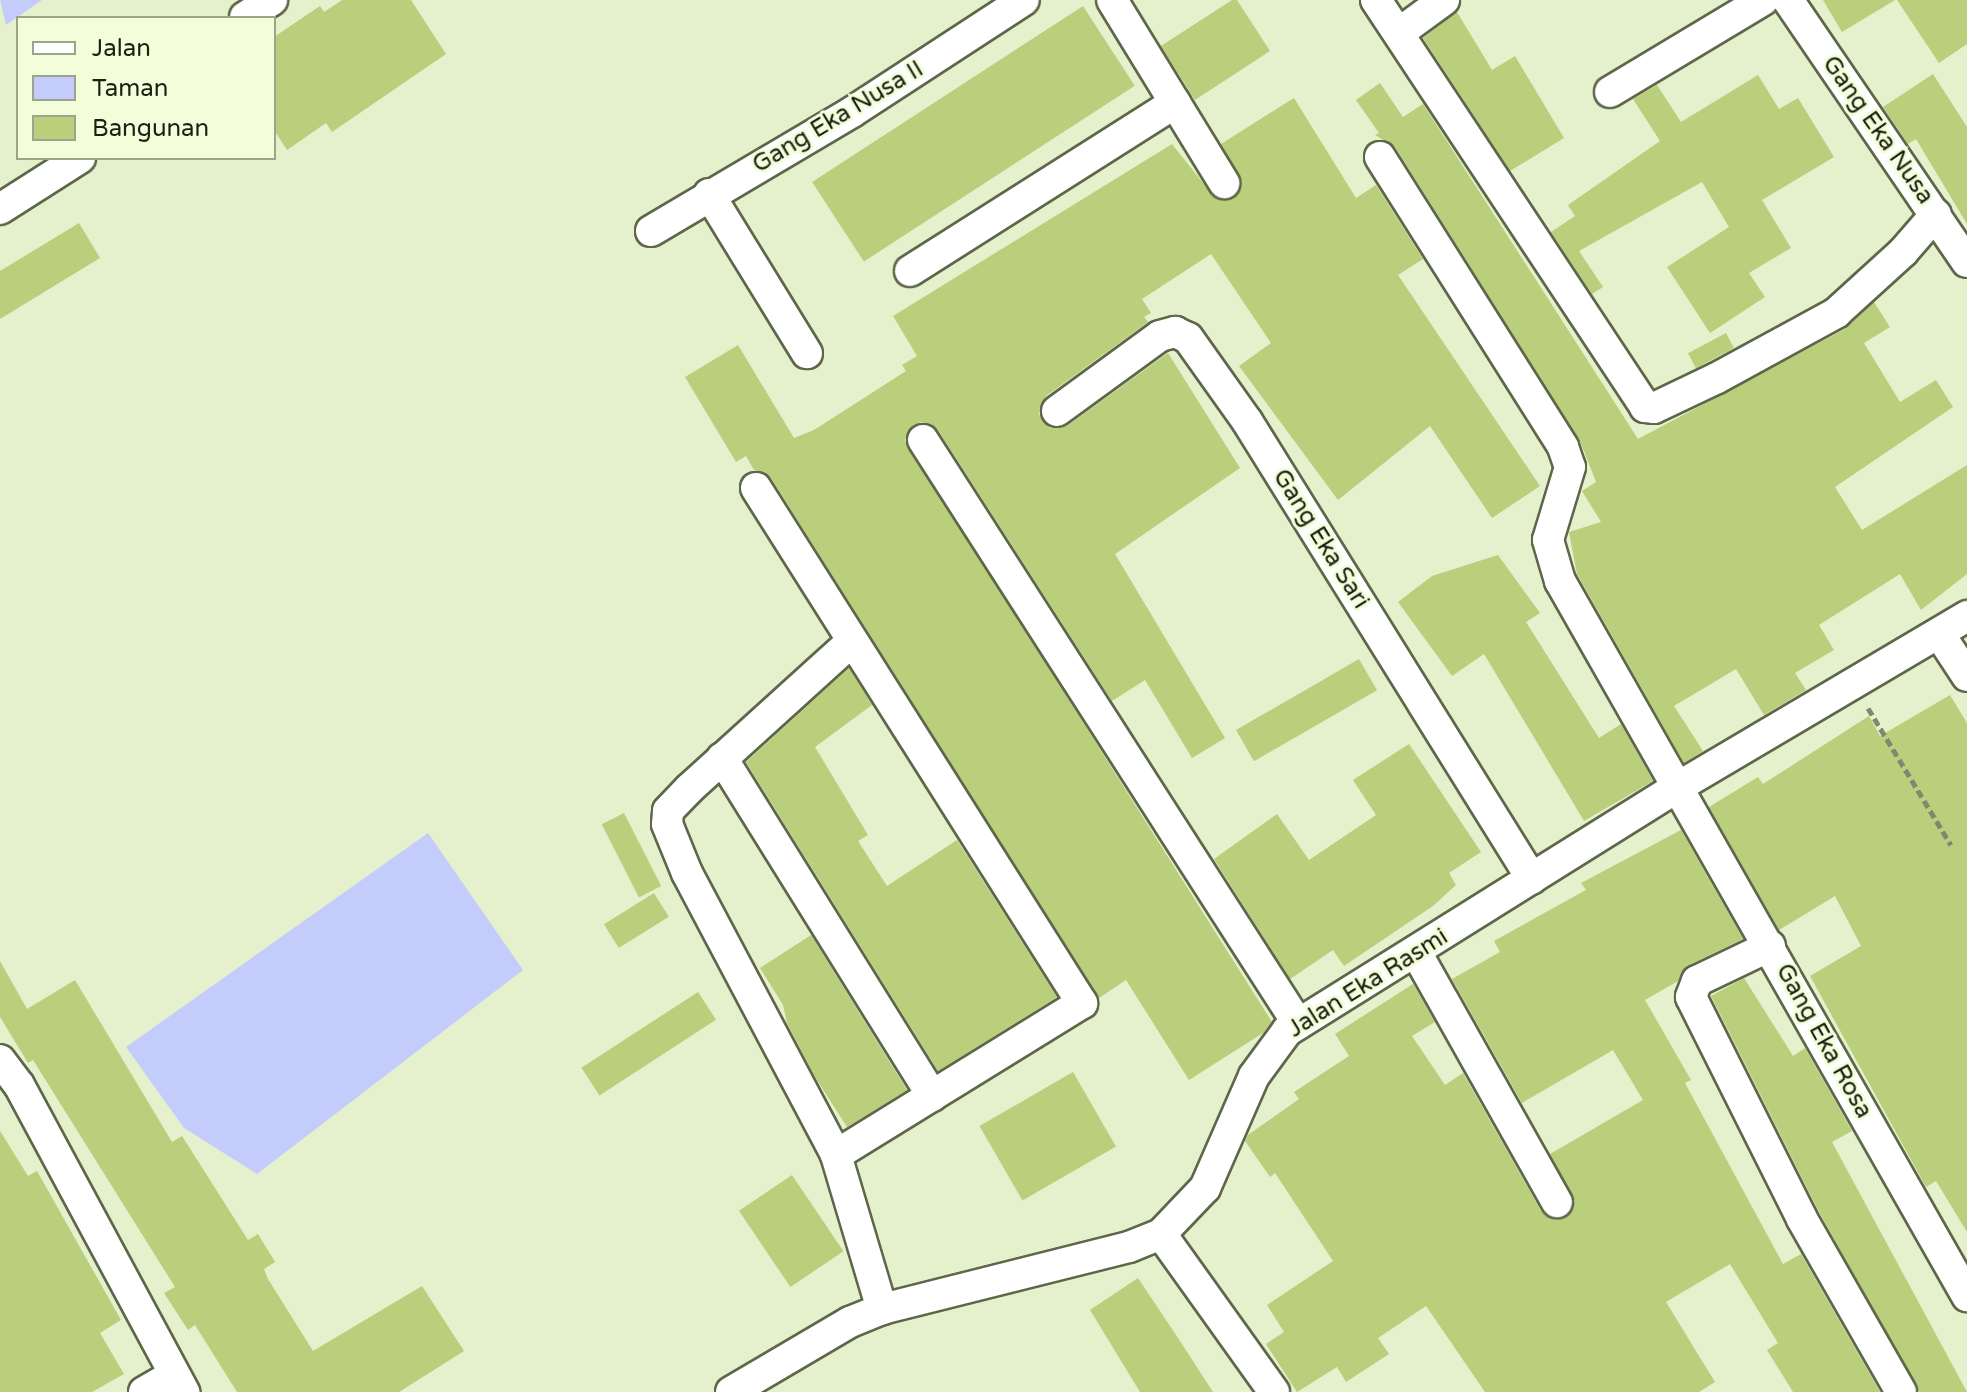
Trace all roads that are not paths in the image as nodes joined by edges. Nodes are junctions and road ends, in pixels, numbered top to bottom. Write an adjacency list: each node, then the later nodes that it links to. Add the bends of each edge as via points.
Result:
1 (272, 0): 8 (street)
2 (1024, 0): 15 (street, Gang Eka Nusa II, via 852,112)
3 (1112, 0): 11 (street)
4 (1376, 0): 9 (street)
5 (1444, 0): 9 (street)
6 (1763, 0): 10 (street)
7 (1788, 0): 17 (street, Gang Eka Nusa)
8 (247, 16)
9 (1399, 33): 17 (street, via 1645,407 1654,408 1717,378 1836,313 1886,270)
10 (1610, 92)
11 (1175, 103): 14 (street); 20 (street)
12 (1380, 157): 30 (street, Gang Eka Rosa, via 1563,447 1570,467 1548,540 1557,572)
13 (77, 160): 16 (street)
14 (1224, 183)
15 (709, 194): 18 (street, Gang Eka Nusa II); 21 (street)
16 (0, 209)
17 (1936, 214): 19 (street, Gang Eka Nusa)
18 (651, 231)
19 (1967, 262)
20 (910, 271)
21 (807, 353)
22 (1057, 411): 31 (street, Gang Eka Sari, via 1160,336 1175,332 1188,338 1247,421)
23 (923, 440): 34 (street)
24 (756, 488): 27 (street)
25 (1967, 616): 26 (street, Jalan Eka Rasmi)
26 (1940, 635): 28 (street); 30 (street, Jalan Eka Rasmi)
27 (851, 642): 29 (street); 36 (street, via 1082,1003)
28 (1967, 676)
29 (722, 758): 36 (street); 37 (street, via 668,811 670,837)
30 (1678, 787): 31 (street, Jalan Eka Rasmi); 32 (street, Gang Eka Rosa)
31 (1532, 879): 33 (street, Jalan Eka Rasmi)
32 (1770, 946): 40 (street, Gang Eka Rosa); 46 (street, via 1697,981 1691,997 1802,1219)
33 (1417, 954): 34 (street, Jalan Eka Rasmi); 38 (street)
34 (1298, 1024): 39 (street, Jalan Eka Rasmi, via 1274,1045 1254,1076 1205,1188)
35 (0, 1060): 42 (street, via 19,1085)
36 (932, 1096): 37 (street)
37 (836, 1155): 41 (street)
38 (1557, 1202)
39 (1161, 1234): 41 (street, Jalan Eka Rasmi, via 1129,1247); 45 (street)
40 (1967, 1296)
41 (882, 1309): 44 (street, Jalan Eka Rasmi, via 850,1322)
42 (179, 1383): 43 (street)
43 (144, 1392)
44 (731, 1392)
45 (1274, 1392)
46 (1901, 1392)

